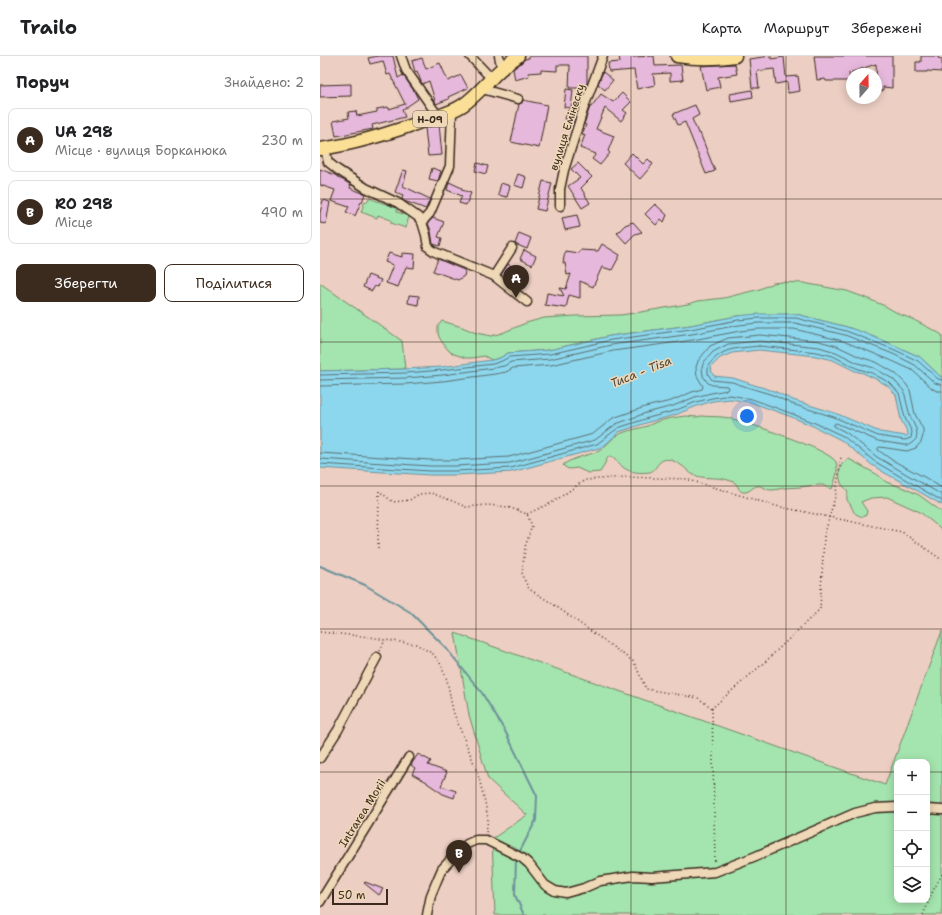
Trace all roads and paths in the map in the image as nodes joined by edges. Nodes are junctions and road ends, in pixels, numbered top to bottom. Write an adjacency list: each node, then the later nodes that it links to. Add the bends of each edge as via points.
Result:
1 (401, 56): 13 (street, via 406,70)
2 (470, 56): 9 (street)
3 (499, 56): 8 (street)
4 (518, 56): 8 (main road, Н-09)
5 (603, 56): 15 (street, вулиця Емінеску, via 564,170)
6 (677, 56): 7 (main road, via 691,59)
7 (735, 56)
8 (502, 68): 9 (main road, Н-09)
9 (491, 78): 10 (main road, Н-09)
10 (482, 88): 11 (street); 12 (main road, Н-09)
11 (518, 99)
12 (452, 111): 13 (main road, Н-09); 16 (street, via 450,166 430,213)
13 (438, 116): 14 (main road, Н-09, via 339,147)
14 (322, 149): 16 (street, via 328,162 338,170 366,188 398,203)
15 (560, 206)
16 (422, 222): 18 (street, via 428,247)
17 (512, 248): 18 (street)
18 (494, 276): 19 (street)
19 (527, 302)
20 (841, 457): 22 (path)
21 (527, 514): 22 (path, via 553,502 586,480 626,477 686,479 776,506); 23 (path, via 508,507 466,507 431,493 393,502 379,491); 28 (path, via 532,526 522,575 530,589 634,662 646,689 698,698)
22 (830, 517): 24 (path, via 902,532); 28 (path, via 824,536 820,609)
23 (378, 548)
24 (942, 560)
25 (320, 632): 26 (path)
26 (385, 640): 27 (path); 34 (path, via 416,644 433,654 440,663 447,680 453,712 478,771 488,819)
27 (377, 657): 30 (street)
28 (712, 708): 35 (path)
29 (409, 757): 37 (street, Intrarea Morii)
30 (320, 758)
31 (894, 807): 35 (street, via 855,813)
32 (930, 809): 33 (street)
33 (942, 810)
34 (486, 840): 35 (street, via 518,855 529,864 545,885 555,891 566,893 600,881 633,876); 38 (street, via 476,840 467,844 442,869 431,895)
35 (715, 872)
36 (942, 874): 39 (path)
37 (320, 902)
38 (427, 915)
39 (923, 915)

